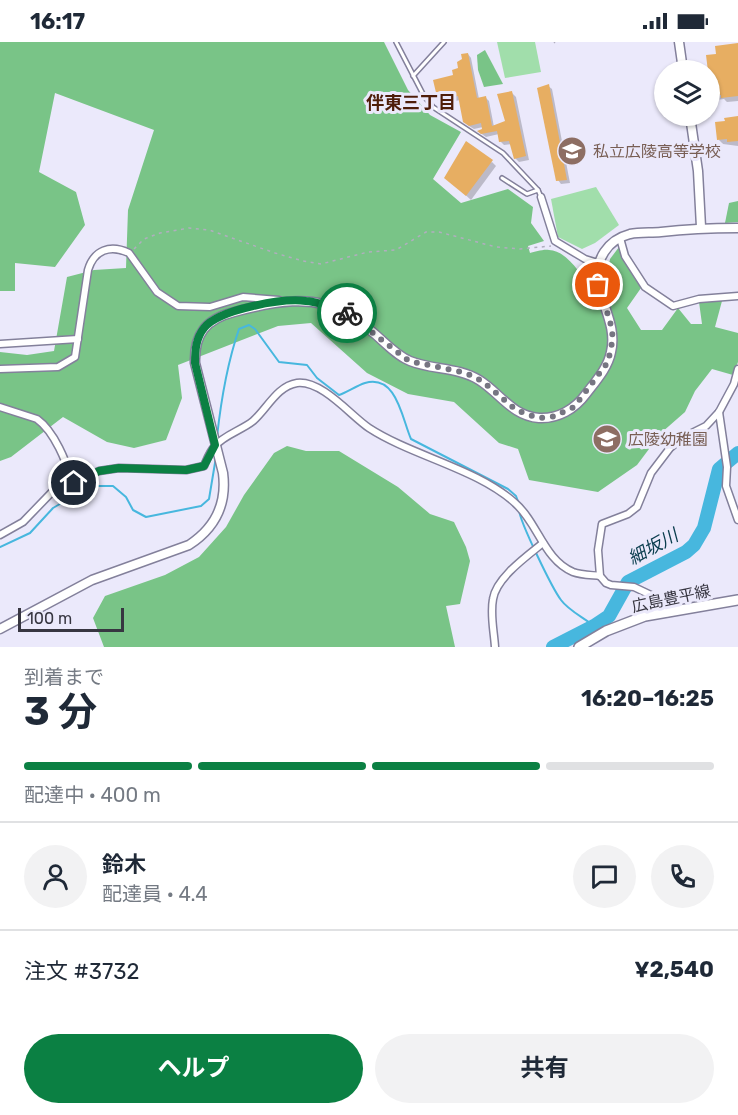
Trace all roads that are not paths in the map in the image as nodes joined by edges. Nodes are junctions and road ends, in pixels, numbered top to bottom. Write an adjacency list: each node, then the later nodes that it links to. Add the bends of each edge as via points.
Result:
1 (396, 42): 5 (lane)
2 (444, 42): 5 (lane)
3 (679, 42): 4 (street)
4 (682, 60)
5 (413, 76): 8 (lane, via 433,106 503,153)
6 (691, 126): 9 (street)
7 (502, 178): 8 (lane, via 527,194)
8 (539, 194): 12 (street, via 555,241)
9 (701, 227): 10 (street); 11 (street)
10 (738, 228)
11 (620, 238): 12 (street, via 603,252); 13 (street, via 645,287 673,306)
12 (598, 263): 14 (street, via 598,285 613,338 611,352 582,399 552,417 538,418 516,410 482,381 466,373 409,361 349,314 321,304)
13 (738, 296)
14 (291, 301): 15 (street, via 243,297 210,307 178,306 156,292 129,253 107,248 90,261); 21 (street, via 223,315 205,327 198,338 195,363)
15 (78, 339): 16 (street); 17 (street, via 75,357 58,367)
16 (0, 344)
17 (0, 369)
18 (738, 369): 20 (street, via 735,384)
19 (0, 407): 22 (street, via 42,422)
20 (719, 412): 23 (street, via 726,486); 26 (street, via 706,426 670,448 651,473 637,507 602,524)
21 (215, 445): 22 (street, via 204,466 186,470 119,468 99,471); 25 (street, via 253,421 287,386 309,384 369,428 506,496 521,510); 29 (street, via 223,473 224,500 219,515 200,538 170,553 92,580)
22 (74, 483): 24 (street, via 52,492 23,522)
23 (738, 520)
24 (0, 535)
25 (543, 543): 26 (street, via 563,567); 30 (street, via 514,567 495,592)
26 (600, 576): 28 (street, via 606,583 634,587 653,596)
27 (738, 600): 28 (main road, 広島豊平線)
28 (668, 613): 31 (main road, 広島豊平線, via 645,616 606,631)
29 (0, 629)
30 (495, 647)
31 (579, 647)

